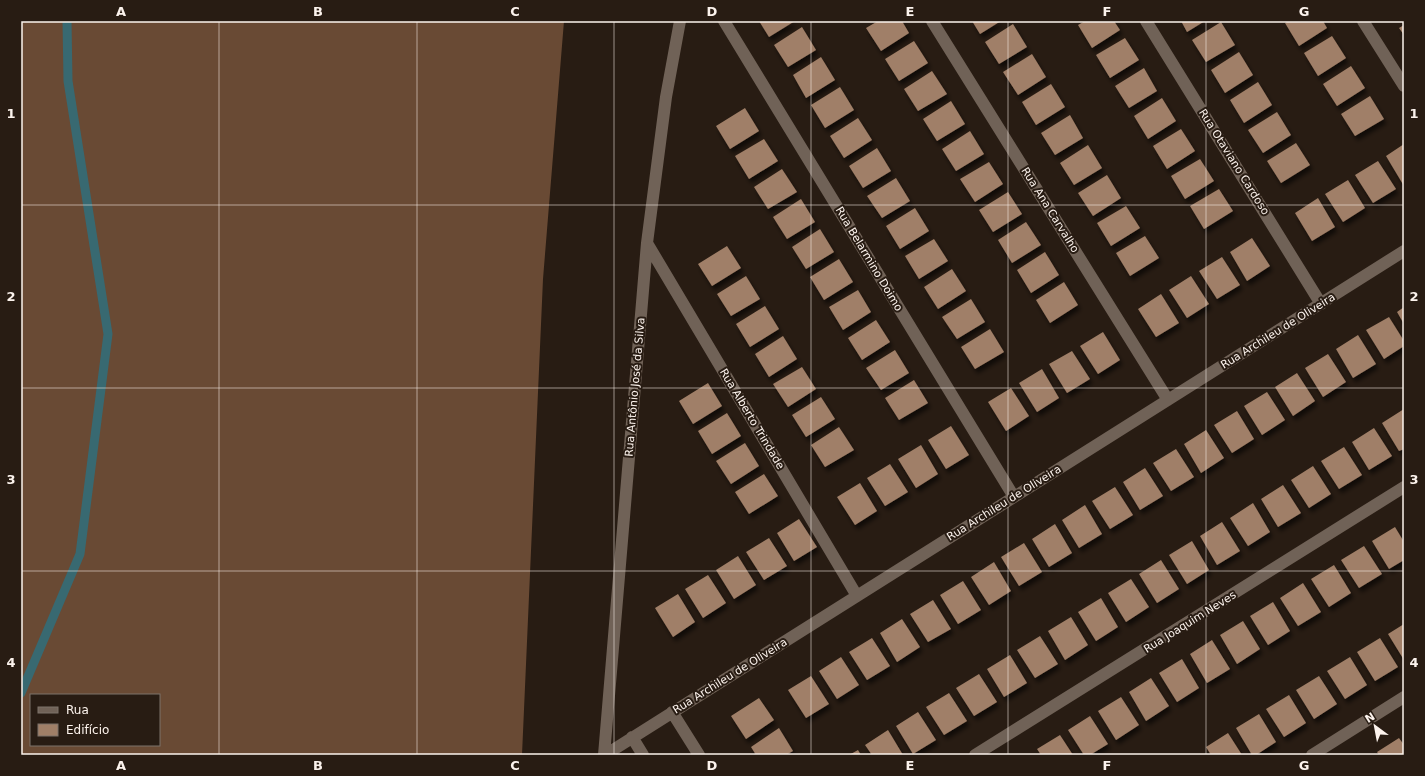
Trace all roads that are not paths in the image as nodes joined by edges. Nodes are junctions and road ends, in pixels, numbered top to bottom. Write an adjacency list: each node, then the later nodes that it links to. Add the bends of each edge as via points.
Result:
1 (680, 21): 7 (street, Rua Antônio José da Silva, via 666,97)
2 (724, 21): 12 (street, Rua Belarmino Doimo)
3 (932, 21): 10 (street, Rua Ana Carvalho)
4 (1146, 21): 9 (street, Rua Otaviano Cardoso)
5 (1363, 21): 6 (street)
6 (1404, 86)
7 (647, 243): 13 (street, Rua Alberto Trindade); 17 (street, Rua Antônio José da Silva)
8 (1404, 251): 9 (street, Rua Archileu de Oliveira)
9 (1321, 304): 10 (street, Rua Archileu de Oliveira)
10 (1168, 400): 12 (street, Rua Archileu de Oliveira)
11 (1404, 487): 20 (street, Rua Joaquim Neves)
12 (1014, 497): 13 (street, Rua Archileu de Oliveira)
13 (857, 596): 15 (street, Rua Archileu de Oliveira)
14 (1404, 697): 21 (street)
15 (672, 712): 16 (street, Rua Archileu de Oliveira); 19 (street)
16 (632, 737): 17 (street, Rua Archileu de Oliveira); 18 (street)
17 (604, 755)
18 (643, 755)
19 (699, 755)
20 (975, 755)
21 (1312, 755)

